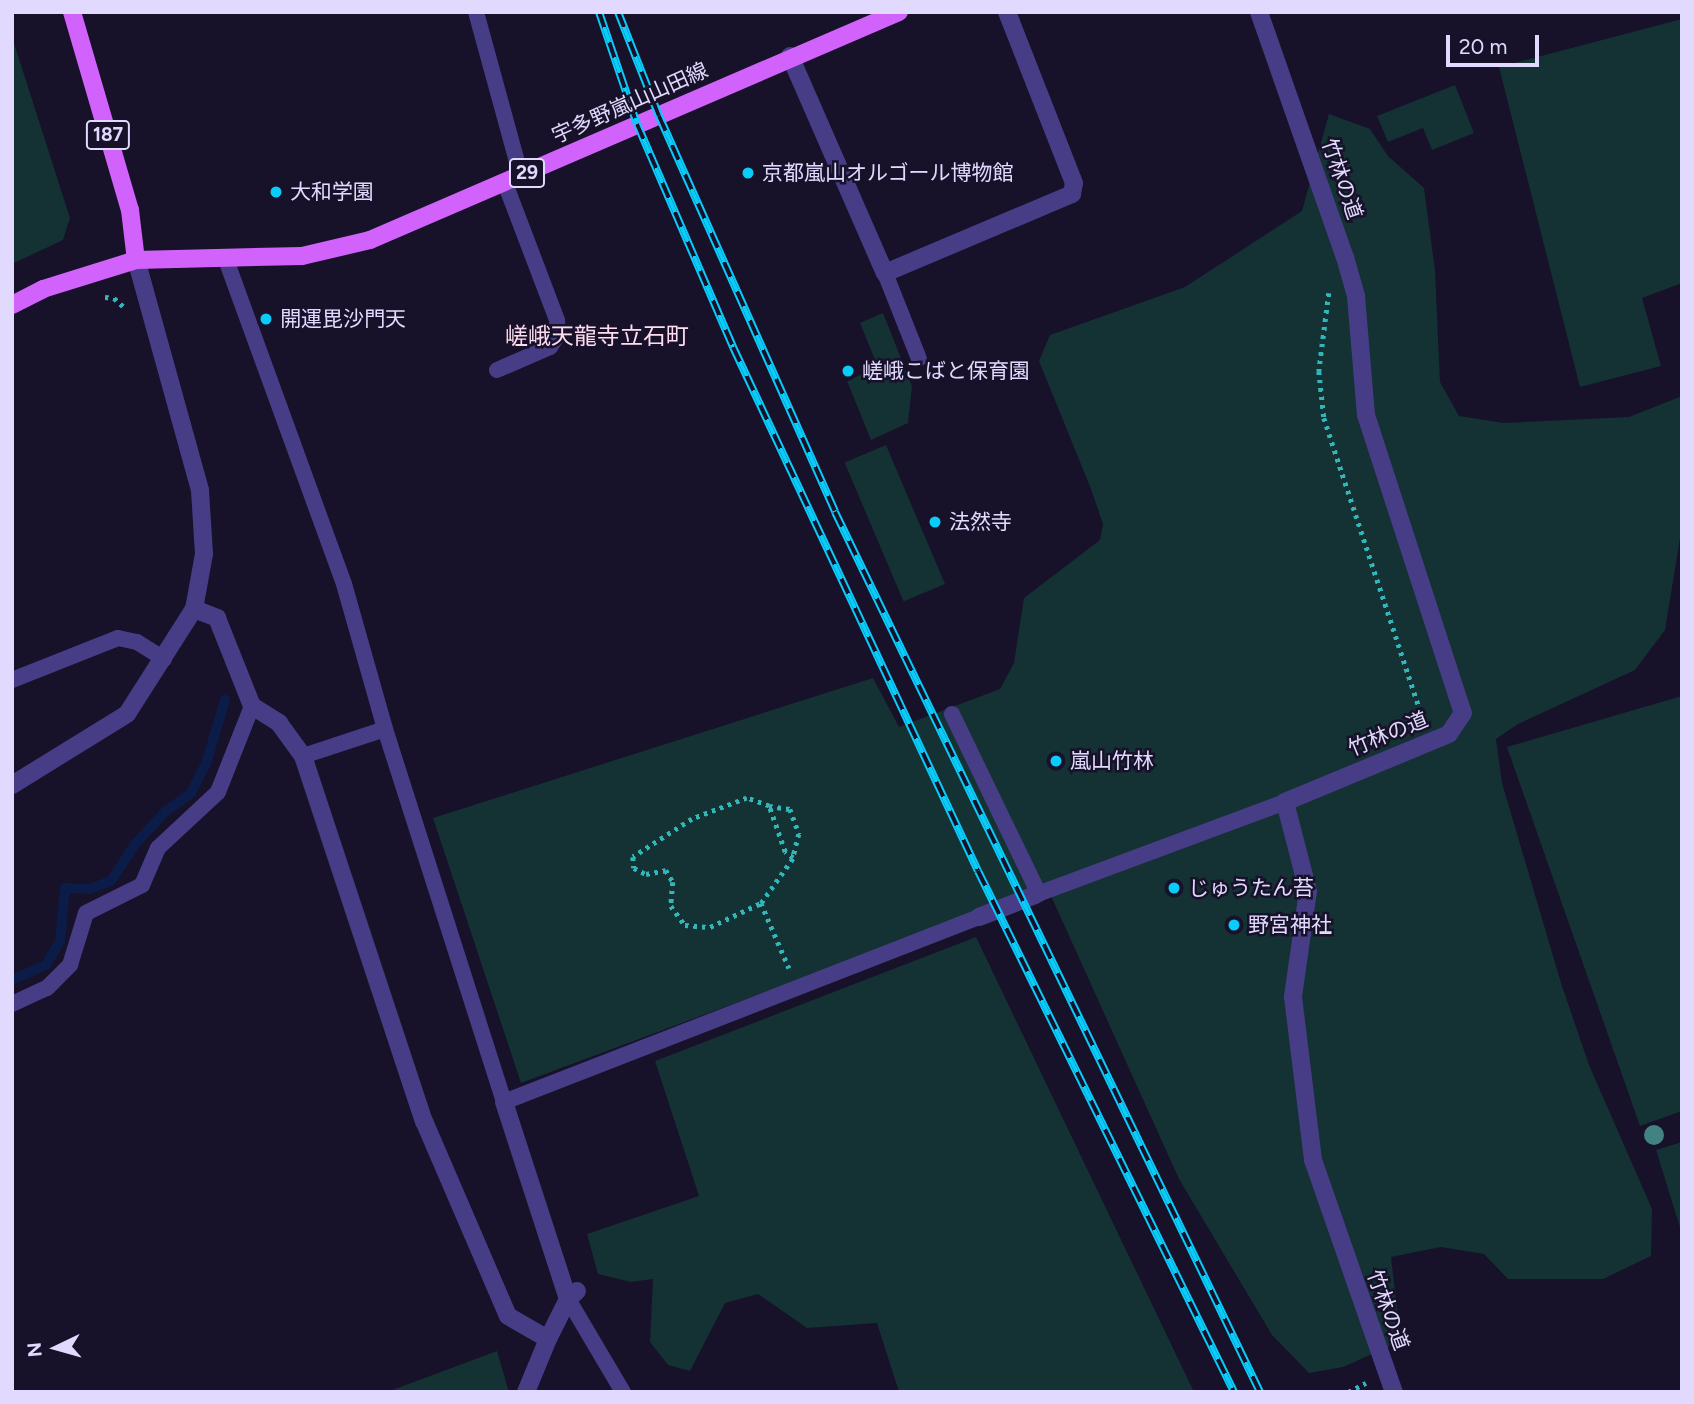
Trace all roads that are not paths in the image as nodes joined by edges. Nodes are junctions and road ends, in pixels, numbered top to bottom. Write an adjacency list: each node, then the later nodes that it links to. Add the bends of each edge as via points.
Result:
1 (72, 12): 9 (main road, 187, via 130,210)
2 (476, 12): 7 (lane)
3 (899, 12): 6 (main road, 宇多野嵐山山田線 / 29)
4 (1007, 12): 10 (street, via 1074,183 1072,194)
5 (1259, 12): 22 (street, 竹林の道, via 1345,257 1356,296 1366,415 1463,713 1449,734)
6 (790, 57): 7 (main road, 宇多野嵐山山田線 / 29); 10 (street)
7 (513, 179): 8 (main road, 宇多野嵐山山田線 / 29, via 369,240 302,256); 13 (lane, via 558,335 550,347)
8 (225, 257): 9 (main road, 宇多野嵐山山田線 / 29); 19 (lane, via 344,584)
9 (136, 260): 11 (main road, 宇多野嵐山山田線 / 29, via 43,289); 14 (street, via 200,490 204,554)
10 (885, 273): 12 (lane)
11 (12, 305)
12 (919, 359)
13 (497, 370)
14 (194, 609): 15 (street); 17 (street, via 217,618)
15 (164, 659): 16 (lane, via 136,642 118,638); 21 (street, via 127,714)
16 (12, 680)
17 (252, 706): 20 (street, via 279,723); 25 (lane, via 218,792 158,848 142,885 86,913 70,965 47,988)
18 (952, 714): 23 (lane)
19 (385, 729): 20 (lane); 26 (lane)
20 (303, 757): 28 (street, via 424,1121 508,1317)
21 (12, 785)
22 (1285, 802): 23 (lane); 31 (street, 竹林の道, via 1308,891 1293,997 1313,1160)
23 (1037, 895): 24 (street)
24 (979, 917): 26 (lane)
25 (12, 1004)
26 (504, 1102): 27 (street)
27 (573, 1295): 28 (street); 30 (lane)
28 (548, 1339): 29 (street)
29 (526, 1392)
30 (623, 1392)
31 (1394, 1392)

